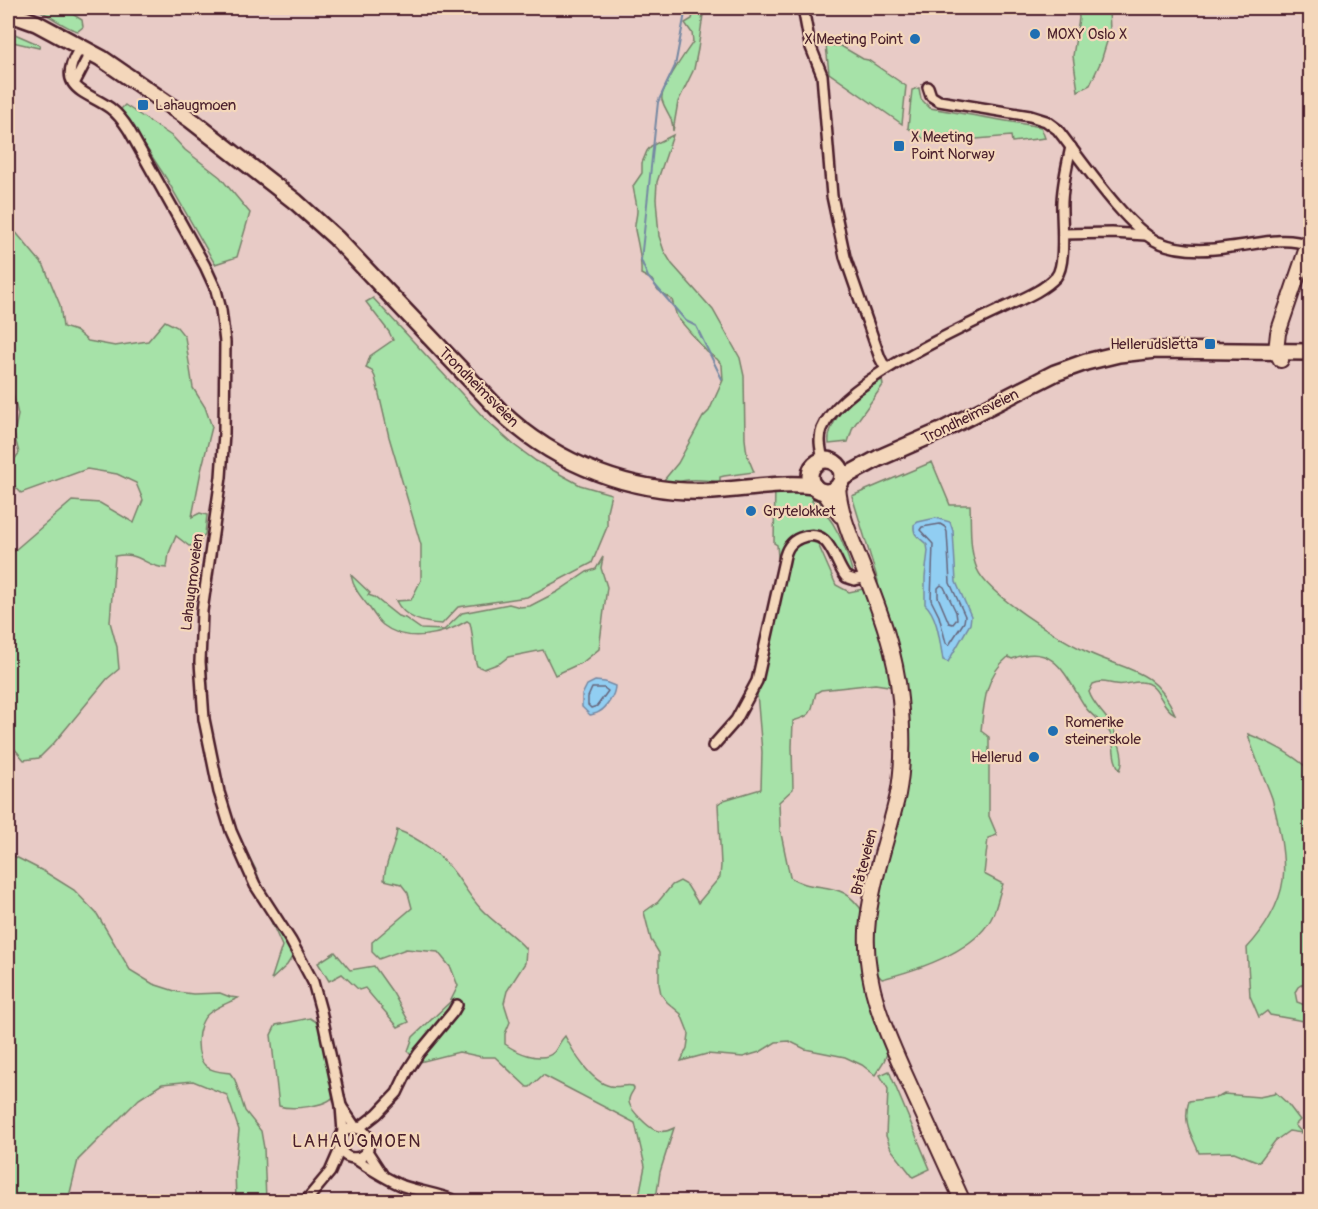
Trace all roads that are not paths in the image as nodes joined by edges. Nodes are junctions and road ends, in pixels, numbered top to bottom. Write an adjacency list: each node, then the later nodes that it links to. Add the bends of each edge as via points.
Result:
1 (803, 8): 12 (street, via 810,45 822,75 832,196 845,257)
2 (8, 14): 3 (main road, Trondheimsveien)
3 (84, 54): 14 (main road, Trondheimsveien, via 282,190 323,226 500,411 550,450 603,474 657,488 699,491); 18 (street, Lahaugmoveien, via 69,69 74,84 113,110 129,130 218,296 224,334 224,433 202,610 204,719 231,831 255,885 313,982)
4 (928, 87): 5 (street, via 931,96 939,101 1046,121)
5 (1071, 147): 6 (street, via 1062,201); 7 (street, via 1126,217)
6 (1063, 234): 7 (street); 12 (street, via 1060,270 1045,286)
7 (1146, 236): 8 (street, via 1185,250)
8 (1309, 242): 10 (main road, via 1284,318)
9 (1311, 352): 10 (main road, Trondheimsveien)
10 (1281, 354): 11 (main road, Trondheimsveien); 14 (main road, Trondheimsveien, via 1181,349 1126,353 1070,367 927,438)
11 (1311, 360)
12 (886, 369): 13 (street, via 846,400 826,422 820,440)
13 (823, 460): 14 (main road, via 816,464)
14 (828, 480): 15 (main road, Bråteveien)
15 (867, 577): 16 (street, via 846,577 832,549 820,538 805,536 791,543 757,681 736,720); 30 (main road, Bråteveien, via 892,652 902,730 898,790 868,921 871,983 887,1034)
16 (713, 746)
17 (457, 1005): 19 (street, via 410,1066 397,1094)
18 (341, 1106): 20 (street, Lahaugmoveien); 21 (street, Lahaugmoveien)
19 (377, 1114): 20 (street); 22 (street)
20 (357, 1128): 21 (street); 22 (street)
21 (343, 1132): 23 (street)
22 (368, 1136): 24 (street)
23 (340, 1149): 25 (street); 26 (street)
24 (368, 1151): 25 (street, via 362,1157); 27 (street)
25 (352, 1158): 26 (street); 27 (street)
26 (330, 1172): 28 (street)
27 (382, 1174): 29 (street, via 402,1185)
28 (305, 1202)
29 (458, 1202)
30 (963, 1202)

